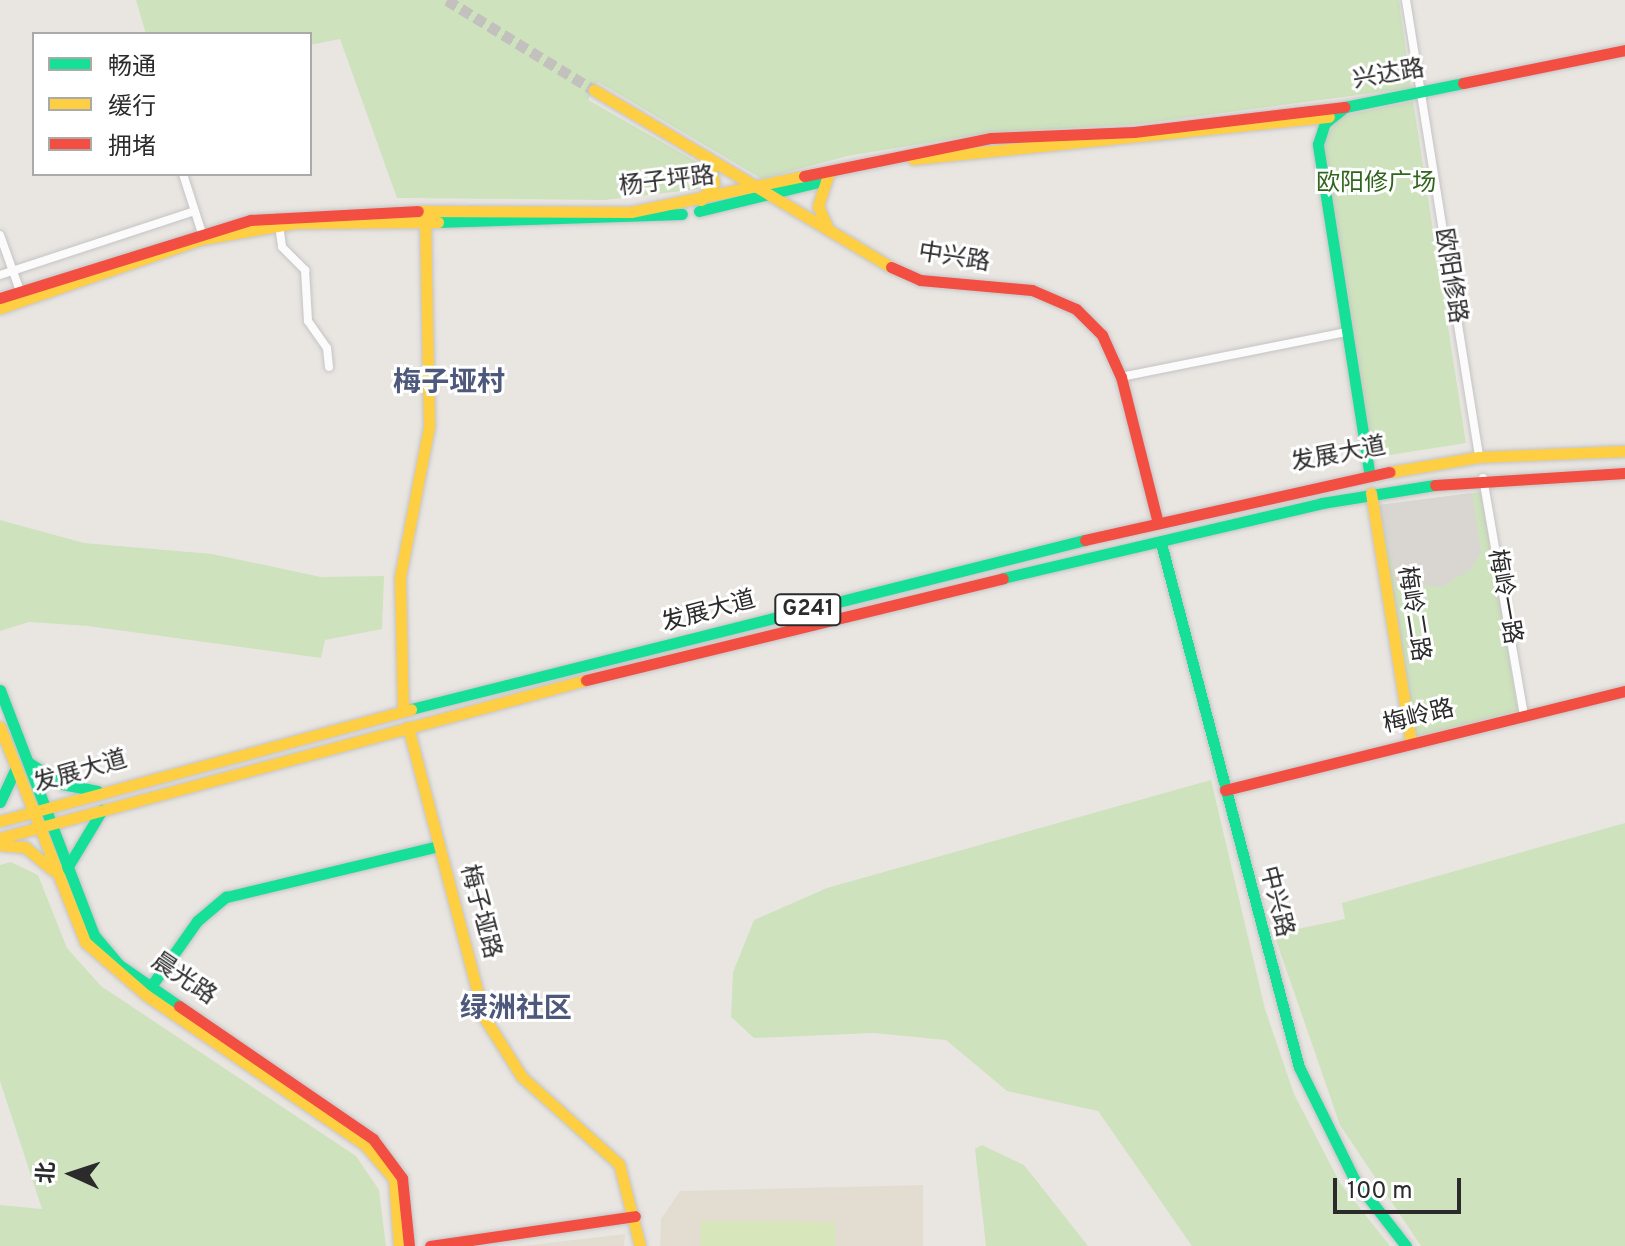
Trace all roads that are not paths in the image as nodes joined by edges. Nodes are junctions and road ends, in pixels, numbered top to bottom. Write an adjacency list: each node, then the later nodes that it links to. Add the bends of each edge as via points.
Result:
1 (1406, 0): 4 (street, 欧阳修路)
2 (1625, 50): 4 (main road, 兴达路)
3 (594, 90): 7 (main road, 中兴路)
4 (1419, 94): 5 (main road, 兴达路); 28 (street, 欧阳修路)
5 (1345, 107): 6 (main road, 兴达路); 8 (main road, 杨子坪路, via 1134,132 991,138)
6 (1329, 117): 8 (main road, 杨子坪路, via 1135,140 998,146); 24 (main road, 兴达路, via 1318,144)
7 (706, 156): 10 (main road, 中兴路); 12 (main road, via 714,183)
8 (831, 174): 10 (main road, 杨子坪路); 11 (main road); 18 (main road, via 818,206)
9 (184, 176): 13 (street)
10 (757, 191): 11 (main road, 中兴路); 12 (main road, 杨子坪路)
11 (768, 198): 14 (main road, via 634,220); 18 (main road, 中兴路)
12 (694, 205): 14 (main road, 杨子坪路, via 631,212)
13 (195, 211): 16 (street); 19 (street)
14 (425, 215): 15 (main road); 16 (main road, 杨子坪路, via 325,211); 37 (main road, via 429,426 400,577)
15 (279, 225): 23 (main road, via 202,239); 25 (street, via 282,247 305,270 308,321 327,348)
16 (201, 230): 21 (main road, 杨子坪路)
17 (0, 235): 19 (street)
18 (834, 237): 26 (main road, 中兴路, via 920,280 1032,290 1064,301 1102,335)
19 (13, 271): 20 (street); 21 (street)
20 (0, 275)
21 (20, 291): 22 (main road, 杨子坪路)
22 (0, 298)
23 (0, 308)
24 (1346, 332): 26 (street); 29 (main road, 兴达路)
25 (329, 367)
26 (1121, 377): 33 (main road, 中兴路)
27 (1625, 451): 28 (main road, 发展大道 / G241)
28 (1479, 457): 29 (main road, 发展大道 / G241)
29 (1369, 471): 33 (main road, 发展大道 / G241)
30 (1625, 473): 31 (main road, 发展大道 / G241)
31 (1483, 478): 32 (main road, 发展大道 / G241); 38 (street, 梅岭一路)
32 (1371, 493): 34 (main road, 发展大道 / G241); 41 (main road, 梅岭二路)
33 (1157, 519): 37 (main road, 发展大道 / G241)
34 (1161, 543): 40 (main road, 发展大道 / G241, via 670,657); 44 (main road, 中兴路)
35 (0, 690): 42 (main road, 晨光路)
36 (1625, 691): 38 (main road, 梅岭路)
37 (403, 711): 45 (main road, 发展大道 / G241)
38 (1524, 715): 41 (main road, 梅岭路)
39 (0, 727): 43 (main road, 晨光路)
40 (408, 727): 48 (main road, 发展大道 / G241); 55 (main road, 梅子垭路)
41 (1411, 742): 44 (main road, 梅岭路)
42 (29, 763): 45 (main road, via 62,784); 47 (main road, 晨光路)
43 (15, 770): 46 (main road); 49 (main road, 晨光路)
44 (1225, 790): 64 (main road, 中兴路, via 1299,1067 1354,1179)
45 (97, 791): 47 (main road, 发展大道 / G241)
46 (0, 802)
47 (45, 805): 49 (main road, 发展大道 / G241); 51 (main road, 晨光路)
48 (105, 806): 51 (main road, 发展大道 / G241); 56 (main road)
49 (32, 810): 50 (main road, 发展大道 / G241); 52 (main road, 晨光路)
50 (0, 821)
51 (51, 821): 52 (main road, 发展大道 / G241); 56 (main road, 晨光路)
52 (37, 826): 53 (main road, 发展大道 / G241); 57 (main road, 晨光路)
53 (0, 838)
54 (0, 845): 57 (main road, via 25,847)
55 (439, 846): 58 (main road, via 226,897 197,921); 59 (main road, 梅子垭路, via 484,1017 522,1077 619,1164)
56 (67, 868): 58 (main road, 晨光路, via 94,935)
57 (59, 878): 58 (main road, 晨光路, via 85,942)
58 (149, 990): 60 (main road, 晨光路, via 365,1145 394,1179); 61 (main road, 晨光路, via 373,1139 402,1178)
59 (635, 1216): 62 (main road); 63 (main road, 梅子垭路)
60 (399, 1246)
61 (409, 1246)
62 (430, 1246)
63 (640, 1246)
64 (1406, 1246)

